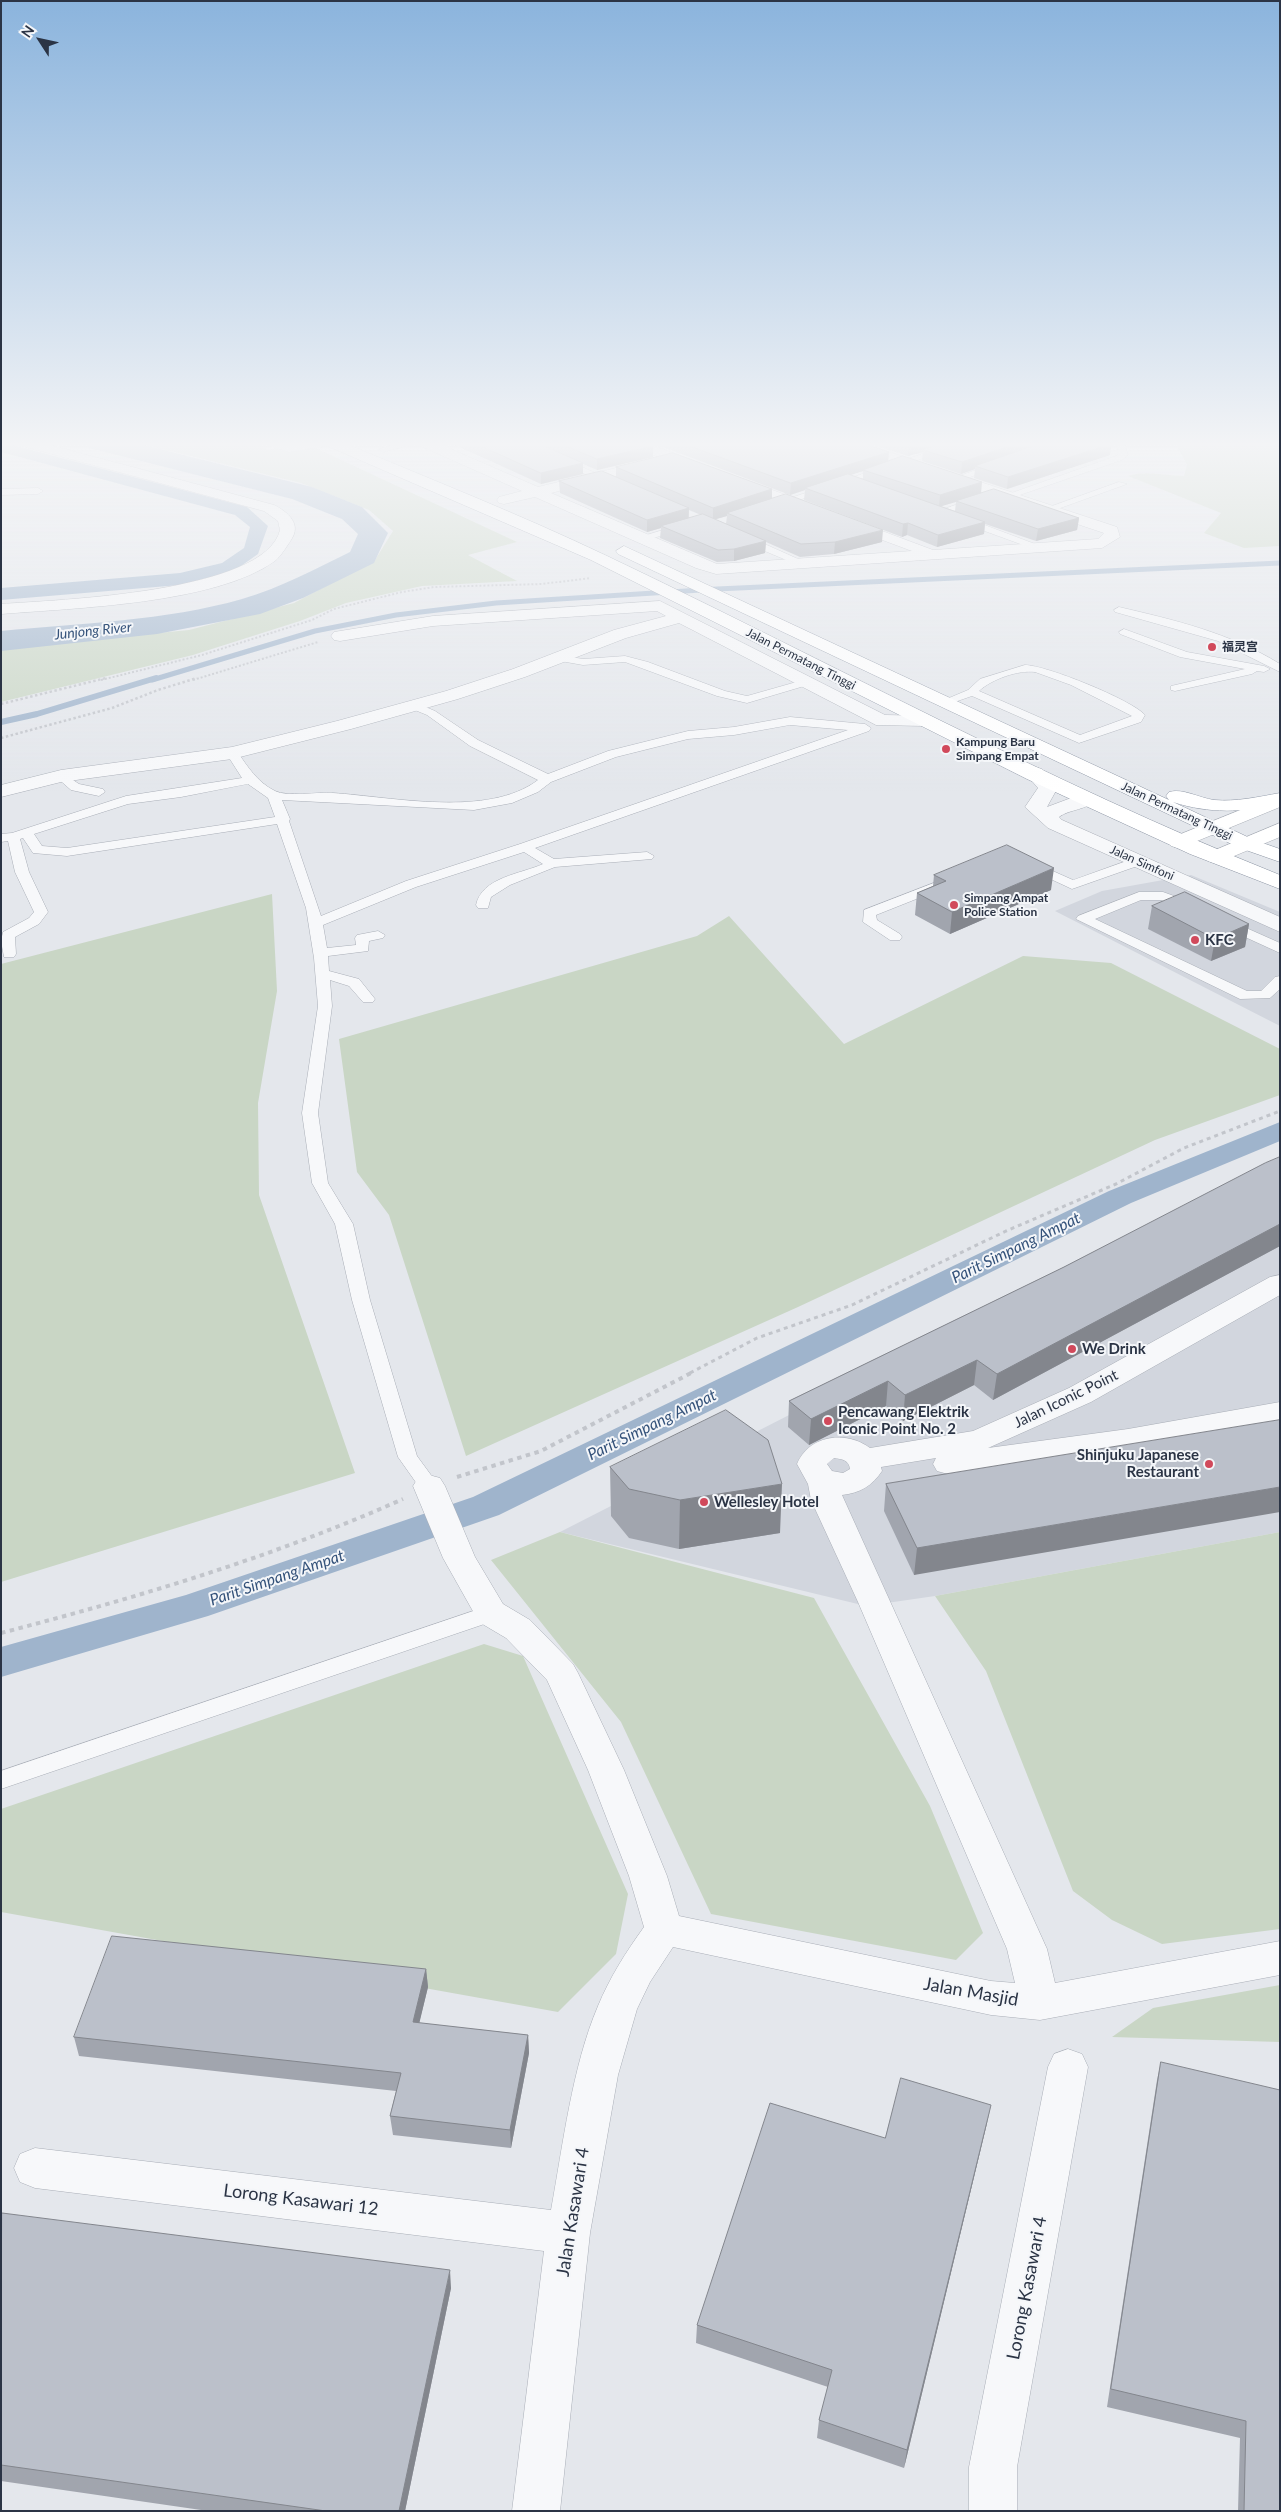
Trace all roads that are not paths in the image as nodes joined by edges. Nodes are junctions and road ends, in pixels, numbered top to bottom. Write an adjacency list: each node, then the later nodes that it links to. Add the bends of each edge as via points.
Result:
1 (268, 559): 8 (street, via 243,574 144,596)
2 (601, 559): 19 (main road, Jalan Permatang Tinggi)
3 (644, 559): 21 (main road, Jalan Permatang Tinggi)
4 (689, 559): 7 (street, via 716,569)
5 (791, 559): 7 (lane)
6 (865, 559): 7 (street)
7 (802, 564)
8 (1, 609)
9 (1119, 610): 15 (lane, via 1206,632 1253,650)
10 (680, 616): 12 (street, via 660,606 650,606 433,621); 13 (street, via 620,634); 16 (street)
11 (1124, 632): 14 (lane, via 1184,655)
12 (340, 636)
13 (558, 658): 20 (lane, via 583,662 625,659 721,694); 22 (street)
14 (1264, 669): 15 (lane); 17 (lane)
15 (1280, 670)
16 (807, 682): 20 (lane); 23 (street)
17 (1175, 688)
18 (972, 692): 18 (lane, via 1079,739 1137,719 1139,715 1035,669 1021,669 999,676 976,686); 21 (lane)
19 (873, 695): 23 (street); 24 (main road, Jalan Permatang Tinggi)
20 (747, 700): 25 (lane)
21 (943, 703): 27 (main road, Jalan Permatang Tinggi)
22 (414, 706): 28 (street); 31 (lane, via 432,713 474,743)
23 (888, 720): 24 (street); 26 (lane)
24 (924, 720): 29 (main road, Jalan Permatang Tinggi)
25 (779, 722): 26 (lane); 31 (lane, via 688,736 612,754)
26 (865, 728): 47 (lane)
27 (1022, 739): 33 (main road, Jalan Permatang Tinggi); 38 (main road, via 1082,758 1194,803 1225,808)
28 (232, 753): 30 (street); 32 (lane)
29 (1035, 774): 37 (main road, Jalan Permatang Tinggi); 39 (street, via 1048,787 1034,808)
30 (61, 776): 34 (street); 35 (lane, via 75,787)
31 (547, 779): 36 (lane, via 534,789 508,800 474,806 330,796)
32 (250, 780): 36 (lane); 43 (lane, via 126,800)
33 (1124, 787): 37 (main road); 41 (main road, Jalan Permatang Tinggi)
34 (1, 791)
35 (98, 792)
36 (274, 796): 40 (lane)
37 (1086, 799): 39 (street, via 1057,809); 45 (main road, Jalan Permatang Tinggi)
38 (1280, 799): 41 (main road)
39 (1046, 818): 51 (street, Jalan Simfoni)
40 (284, 819): 43 (lane, via 67,852 38,850); 58 (lane)
41 (1212, 828): 45 (main road); 46 (main road, Jalan Permatang Tinggi)
42 (1280, 829): 46 (main road)
43 (26, 832): 44 (lane)
44 (7, 838): 64 (lane, via 41,912 34,921 8,935)
45 (1178, 842): 50 (main road, Jalan Permatang Tinggi)
46 (1247, 844): 49 (main road, Jalan Permatang Tinggi); 50 (main road)
47 (525, 847): 53 (lane); 58 (lane, via 411,884)
48 (647, 856): 53 (lane, via 592,858)
49 (1280, 856)
50 (1215, 857): 55 (main road, Jalan Permatang Tinggi)
51 (1138, 861): 52 (lane, via 1072,885); 57 (street, Jalan Simfoni)
52 (1016, 862)
53 (550, 864): 56 (lane, via 505,882 485,896)
54 (948, 882): 61 (lane, via 869,913 870,922)
55 (1280, 883)
56 (483, 905)
57 (1210, 910): 59 (street, Jalan Simfoni); 62 (lane); 66 (lane, via 1163,896 1139,896 1083,919 1245,996 1265,995)
58 (316, 923): 63 (lane)
59 (1280, 924)
60 (378, 935): 63 (lane, via 362,938 363,948)
61 (895, 936)
62 (1280, 949)
63 (320, 953): 65 (lane)
64 (9, 954)
65 (322, 974): 67 (lane, via 350,978 361,986); 71 (lane, via 325,1006 310,1113 320,1183 344,1224 361,1300 408,1457)
66 (1280, 980)
67 (368, 998)
68 (1275, 1294): 70 (street, Jalan Iconic Point, via 1080,1395 980,1440)
69 (1280, 1412): 70 (street, Jalan Iconic Point, via 1128,1439)
70 (863, 1468): 76 (street, via 858,1480 841,1484 823,1480 826,1500 875,1602 1027,1949)
71 (431, 1492): 72 (street, via 459,1558)
72 (491, 1613): 73 (lane); 74 (street, via 518,1629 561,1673 610,1779 648,1876)
73 (1, 1780)
74 (664, 1929): 76 (street, Jalan Masjid, via 991,1998); 79 (street, Jalan Kasawari 4, via 636,1970 617,2007 597,2075)
75 (1280, 1958): 76 (street, Jalan Masjid)
76 (1040, 2003)
77 (1068, 2067): 81 (street, Lorong Kasawari 4, via 993,2468)
78 (35, 2168): 79 (street, Lorong Kasawari 12)
79 (568, 2233): 80 (street, Jalan Kasawari 4)
80 (536, 2511)
81 (993, 2511)

